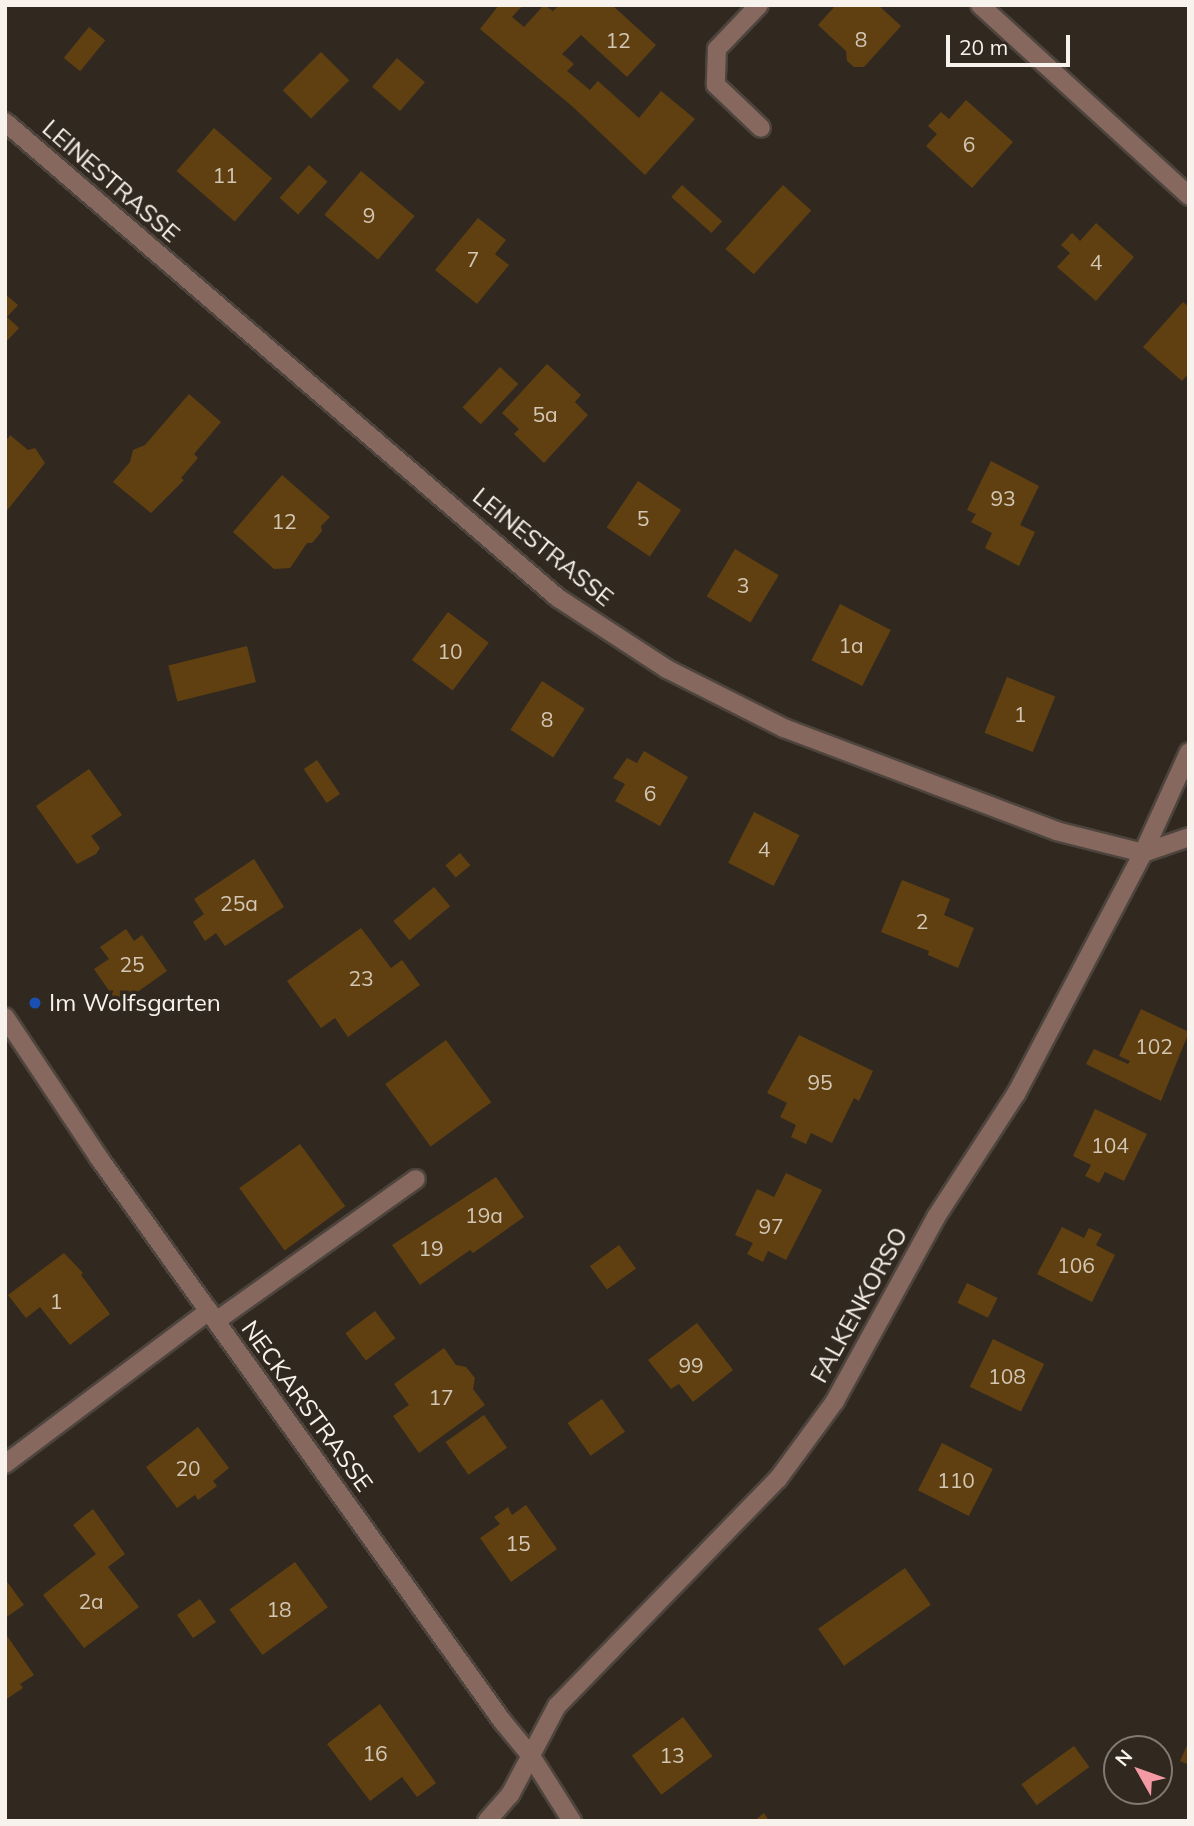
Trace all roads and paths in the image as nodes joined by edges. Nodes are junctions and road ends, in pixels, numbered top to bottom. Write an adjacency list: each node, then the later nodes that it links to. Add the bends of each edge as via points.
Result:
1 (759, 5): 4 (street, via 717,49 716,85)
2 (980, 5): 5 (street)
3 (5, 122): 8 (street, LEINESTRASSE, via 558,598 667,669 784,729 1056,831)
4 (761, 128)
5 (1189, 197)
6 (1189, 752): 8 (street, FALKENKORSO)
7 (1189, 837): 8 (street)
8 (1143, 853): 13 (street, FALKENKORSO, via 1016,1094 936,1216 835,1401 778,1479 557,1706)
9 (5, 1017): 11 (street, NECKARSTRASSE)
10 (415, 1180): 11 (street)
11 (213, 1316): 12 (street); 13 (street, NECKARSTRASSE)
12 (5, 1465)
13 (531, 1756): 14 (street, FALKENKORSO, via 510,1795); 15 (street, NECKARSTRASSE)
14 (487, 1821)
15 (572, 1821)

